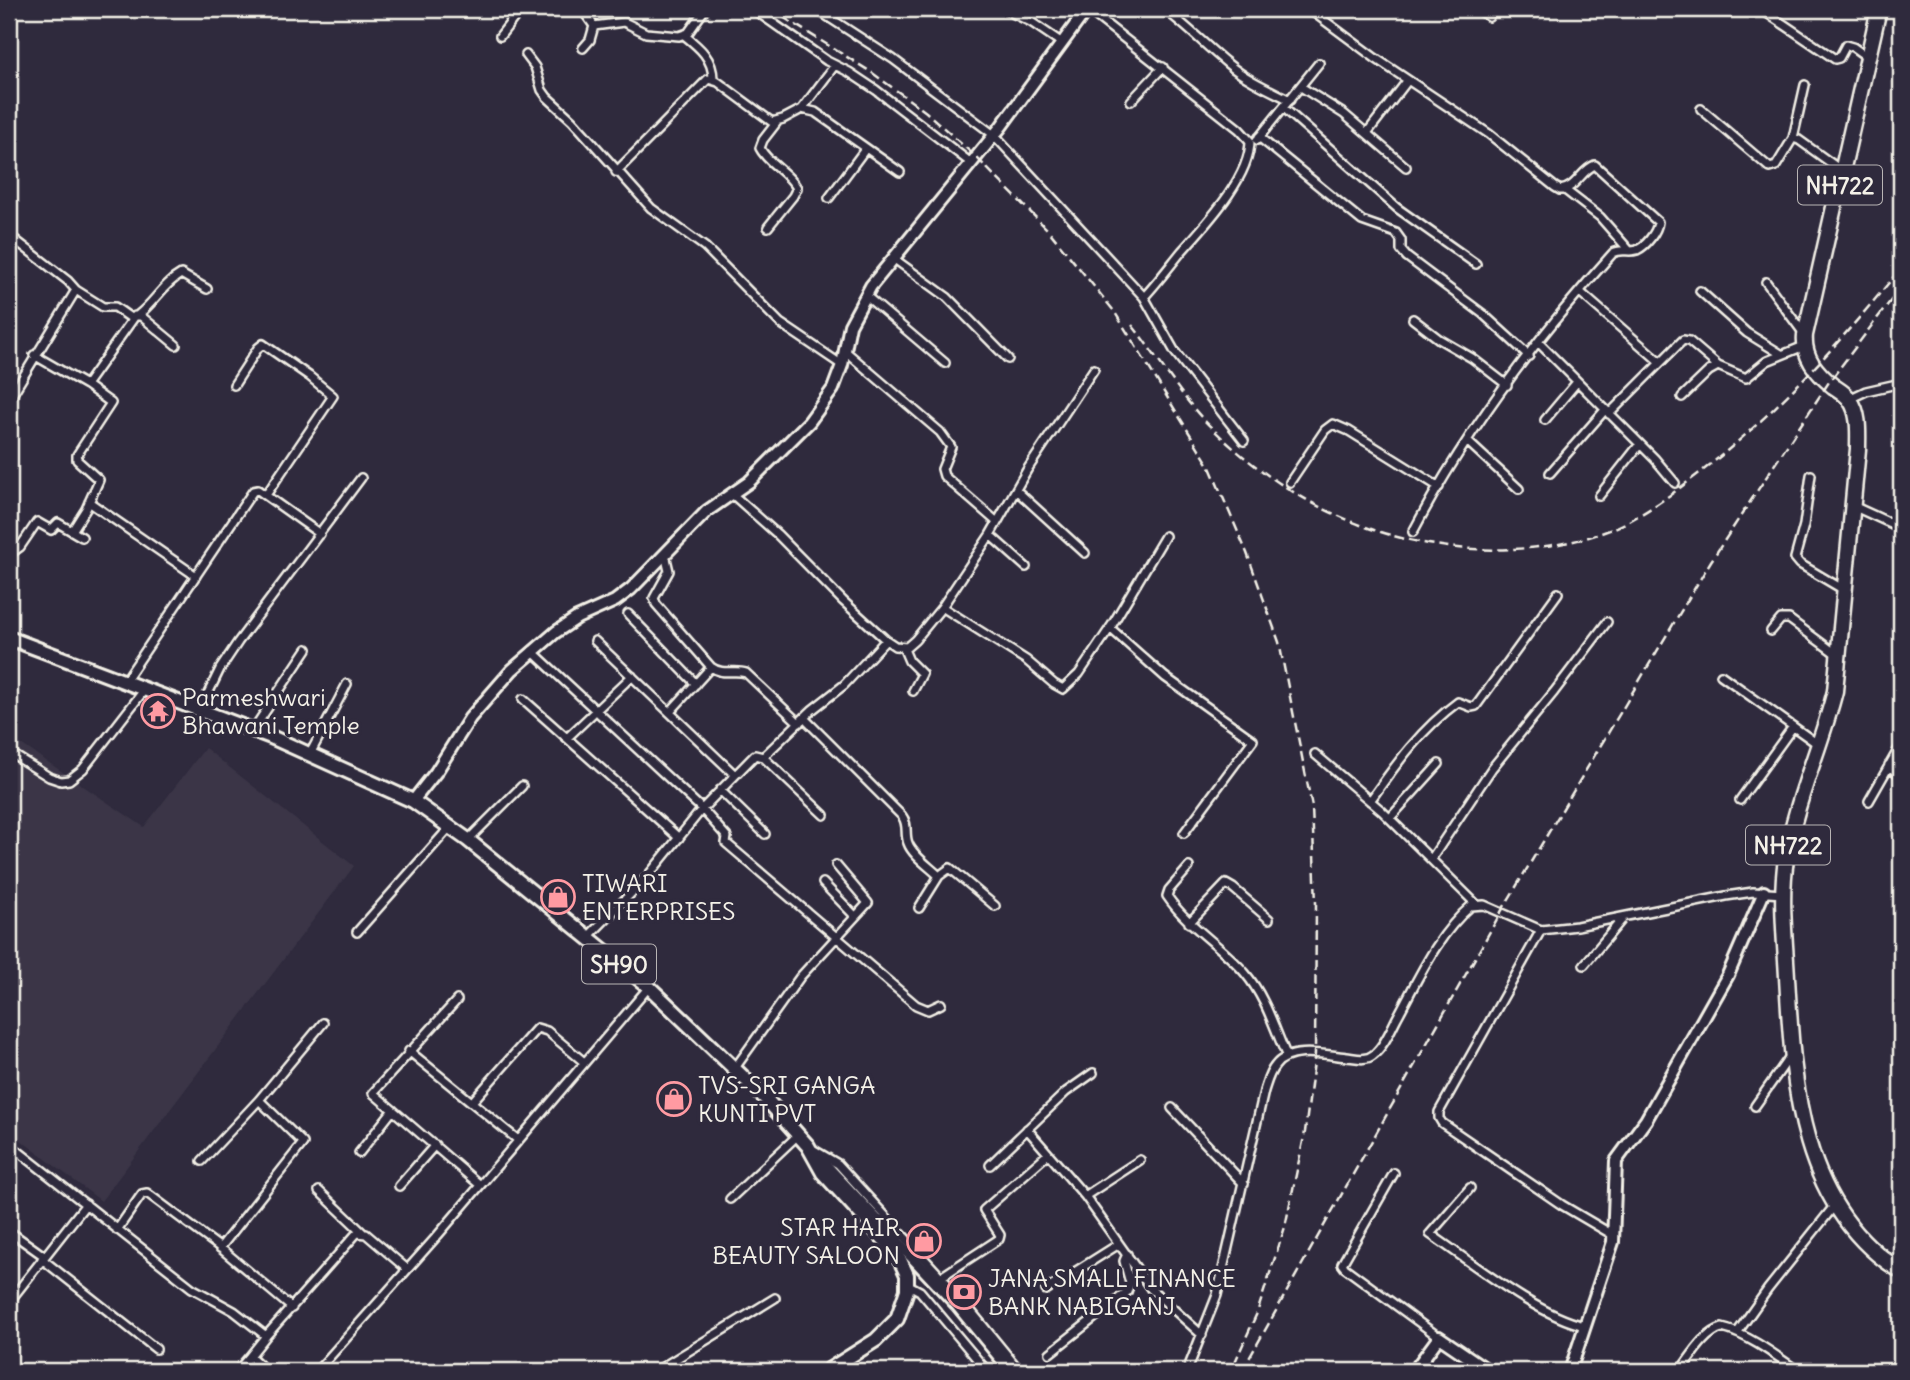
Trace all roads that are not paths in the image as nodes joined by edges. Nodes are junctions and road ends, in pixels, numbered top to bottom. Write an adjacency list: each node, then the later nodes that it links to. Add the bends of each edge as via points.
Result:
1 (521, 9): 16 (street)
2 (582, 9): 14 (street)
3 (705, 9): 15 (street)
4 (753, 9): 22 (street)
5 (816, 9): 37 (street, via 893,59)
6 (1004, 9): 17 (street)
7 (1087, 9): 17 (street); 23 (street)
8 (1164, 9): 28 (street, via 1242,74)
9 (1309, 9): 25 (street)
10 (1478, 9): 13 (street)
11 (1761, 9): 20 (street, via 1835,59 1846,45)
12 (1879, 9): 20 (highway, NH722)
13 (1489, 17)
14 (594, 26): 15 (street, via 624,22 646,33); 18 (street)
15 (684, 35): 24 (street, via 708,58)
16 (500, 36)
17 (1062, 43): 37 (street)
18 (583, 48)
19 (526, 55): 43 (street, via 547,97)
20 (1868, 57): 42 (highway, NH722)
21 (1319, 63): 27 (street)
22 (835, 65): 31 (street); 40 (street, via 858,77)
23 (1163, 67): 29 (street); 39 (street, via 1239,130 1250,141)
24 (713, 79): 33 (street); 43 (street, via 704,81)
25 (1408, 80): 34 (street); 45 (street)
26 (1805, 85): 36 (street)
27 (1301, 87): 28 (street); 34 (street)
28 (1290, 100): 30 (street)
29 (1131, 101)
30 (1284, 108): 35 (street); 51 (street, via 1397,208)
31 (802, 109): 33 (street); 38 (street, via 815,112)
32 (1701, 109): 36 (street, via 1770,168 1776,166)
33 (777, 122): 47 (street, via 760,148 797,188)
34 (1367, 133): 41 (street)
35 (1259, 137): 39 (street); 67 (street, via 1362,221 1396,233 1404,254)
36 (1793, 138): 42 (street)
37 (991, 139): 40 (street); 58 (street)
38 (866, 148): 44 (street); 46 (street)
39 (1250, 148): 58 (street, via 1223,204)
40 (971, 163): 50 (street)
41 (1406, 167)
42 (1843, 171): 61 (highway, NH722)
43 (617, 172): 71 (street, via 658,215 705,247 768,313)
44 (900, 172)
45 (1565, 190): 49 (street, via 1600,217); 49 (street, via 1595,165 1650,212 1658,222 1656,230 1639,249)
46 (829, 198)
47 (768, 227)
48 (9, 235): 54 (street)
49 (1629, 251): 56 (street, via 1613,253)
50 (893, 258): 57 (street); 68 (street, via 953,303)
51 (1476, 264)
52 (1766, 282): 61 (street)
53 (207, 289): 59 (street, via 181,274)
54 (76, 290): 59 (street, via 103,307 115,307); 66 (street)
55 (1700, 291): 65 (street, via 1747,333)
56 (1580, 292): 62 (street); 69 (street)
57 (865, 295): 64 (street); 70 (street)
58 (1144, 297): 84 (street, via 1175,352)
59 (135, 317): 63 (street); 76 (street)
60 (1413, 319): 78 (street)
61 (1804, 340): 65 (street); 80 (highway, via 1815,369)
62 (1539, 343): 67 (street); 74 (street)
63 (176, 345)
64 (844, 350): 71 (street); 100 (street, via 940,432 951,447 942,469 944,476)
65 (1780, 354): 72 (street, via 1743,379)
66 (34, 355): 76 (street); 81 (street)
67 (1529, 356): 78 (street)
68 (1008, 359)
69 (1660, 362): 72 (street, via 1686,339); 82 (street)
70 (945, 363)
71 (842, 365): 95 (street, via 833,389 809,422 750,482)
72 (1718, 366): 79 (street)
73 (1094, 369): 93 (street)
74 (1577, 382): 82 (street); 83 (street)
75 (1901, 383): 80 (street)
76 (86, 385): 98 (street, via 111,403 76,457 99,479)
77 (234, 385): 96 (street, via 263,344 333,397)
78 (1507, 385): 85 (street)
79 (1682, 397)
80 (1849, 399): 99 (highway, NH722, via 1858,434)
81 (9, 400)
82 (1607, 412): 86 (street); 87 (street)
83 (1545, 420)
84 (1244, 441)
85 (1467, 441): 92 (street); 94 (street)
86 (1640, 444): 91 (street); 97 (street)
87 (1550, 473)
88 (1811, 475): 113 (street, via 1795,558)
89 (361, 478): 104 (street)
90 (1290, 482): 92 (street, via 1333,424)
91 (1675, 483)
92 (1439, 487): 103 (street)
93 (1016, 489): 100 (street); 109 (street)
94 (1519, 489)
95 (732, 494): 108 (street, via 707,511); 121 (street)
96 (265, 495): 104 (street); 112 (street, via 257,489 251,493)
97 (1599, 496)
98 (89, 502): 102 (street); 112 (street)
99 (1853, 505): 101 (street); 113 (highway, NH722)
100 (998, 522): 105 (street)
101 (1901, 528)
102 (72, 531): 107 (street); 110 (street, via 58,523 51,530 37,522)
103 (1413, 532)
104 (320, 534): 136 (street, via 238,642)
105 (990, 535): 111 (street); 115 (street)
106 (1165, 536): 118 (street)
107 (82, 537)
108 (665, 554): 125 (street, via 615,601 577,618); 127 (street, via 669,571 654,601)
109 (1085, 554)
110 (9, 555)
111 (1026, 567)
112 (196, 576): 130 (street)
113 (1845, 590): 126 (highway, NH722)
114 (1558, 593): 157 (street, via 1476,706 1458,702 1424,731)
115 (942, 607): 118 (street, via 1063,689 1079,674); 123 (street, via 915,640)
116 (628, 614): 132 (street)
117 (1606, 622): 167 (street, via 1492,768)
118 (1110, 628): 163 (street, via 1166,677 1253,740)
119 (1771, 631): 126 (street, via 1782,619 1789,620)
120 (9, 638): 130 (main road, SH90)
121 (886, 640): 123 (street); 139 (street, via 844,685)
122 (595, 641): 129 (street)
123 (903, 647): 134 (street, via 922,674)
124 (307, 649): 141 (street)
125 (532, 651): 137 (street); 156 (street, via 488,695)
126 (1839, 656): 144 (highway, NH722)
127 (711, 667): 132 (street); 139 (street, via 721,673 746,673)
128 (1721, 675): 140 (street)
129 (632, 676): 137 (street); 138 (street)
130 (125, 681): 133 (main road, SH90)
131 (347, 684): 146 (street)
132 (696, 684): 138 (street)
133 (145, 689): 136 (main road, SH90); 145 (street, via 83,769 69,780 49,777)
134 (913, 691)
135 (523, 699): 142 (street)
136 (200, 710): 141 (main road, SH90)
137 (594, 710): 142 (street); 159 (street)
138 (670, 712): 151 (street)
139 (801, 720): 148 (street); 170 (street, via 902,816 911,848)
140 (1792, 728): 144 (street); 155 (street)
141 (253, 730): 146 (main road, SH90)
142 (567, 738): 165 (street)
143 (1901, 745): 150 (street)
144 (1820, 746): 173 (highway, NH722, via 1790,838)
145 (9, 752)
146 (310, 754): 156 (main road, SH90)
147 (1315, 754): 157 (street)
148 (763, 757): 151 (street, via 755,755); 160 (street)
149 (1438, 764): 161 (street)
150 (1889, 765): 152 (street); 158 (street)
151 (735, 775): 154 (street)
152 (1901, 777)
153 (522, 786): 166 (street)
154 (720, 790): 159 (street); 164 (street)
155 (1740, 800)
156 (412, 801): 162 (main road, SH90)
157 (1370, 801): 161 (street)
158 (1869, 801)
159 (702, 810): 165 (street); 183 (street, via 727,837 726,843)
160 (824, 815)
161 (1390, 818): 167 (street)
162 (450, 827): 166 (main road, SH90); 182 (street)
163 (1184, 833)
164 (765, 834)
165 (679, 838): 184 (street)
166 (468, 840): 184 (main road, SH90)
167 (1432, 858): 174 (street)
168 (836, 865): 177 (street, via 868,903)
169 (1189, 867): 180 (street, via 1167,894)
170 (939, 876): 175 (street, via 952,869); 176 (street)
171 (823, 883): 177 (street)
172 (1764, 892): 173 (street); 178 (street); 225 (street, via 1728,975 1646,1120 1616,1161)
173 (1783, 894): 191 (highway, NH722)
174 (1477, 905): 181 (street); 192 (street, via 1463,913 1424,967 1373,1055 1361,1059 1315,1054)
175 (995, 906)
176 (919, 908)
177 (855, 916): 183 (street)
178 (1625, 916): 181 (street); 185 (street)
179 (1269, 919): 180 (street, via 1226,884)
180 (1189, 923): 192 (street, via 1244,971 1257,989)
181 (1541, 930): 225 (street, via 1439,1118 1562,1205)
182 (357, 932)
183 (835, 937): 188 (street, via 916,1005 928,1010); 194 (street, via 780,1002)
184 (587, 938): 186 (main road, SH90)
185 (1584, 965)
186 (649, 987): 193 (street); 194 (main road, SH90)
187 (457, 1000): 190 (street)
188 (942, 1004)
189 (323, 1023): 196 (street)
190 (410, 1051): 197 (street); 200 (street, via 373,1091)
191 (1792, 1054): 198 (street); 221 (highway, NH722, via 1801,1115 1822,1181)
192 (1287, 1057): 213 (street, via 1274,1066 1269,1077)
193 (584, 1062): 197 (street, via 537,1028); 203 (street)
194 (735, 1068): 202 (main road, SH90)
195 (1093, 1073): 201 (street)
196 (259, 1100): 210 (street); 227 (street, via 303,1143)
197 (472, 1102): 203 (street)
198 (1755, 1106)
199 (1172, 1108): 213 (street)
200 (393, 1110): 205 (street); 207 (street)
201 (1027, 1129): 208 (street); 211 (street)
202 (797, 1135): 206 (main road, SH90); 219 (street)
203 (518, 1140): 214 (street)
204 (9, 1144): 220 (street)
205 (435, 1145): 214 (street); 215 (street)
206 (808, 1146): 232 (street, via 838,1164); 233 (main road, SH90, via 823,1173 901,1262); 252 (street, via 957,1305)
207 (359, 1153)
208 (1048, 1154): 218 (street); 232 (street, via 984,1210 999,1240)
209 (1140, 1160): 218 (street)
210 (202, 1161)
211 (990, 1165)
212 (1394, 1173): 242 (street, via 1342,1264)
213 (1244, 1184): 240 (street, via 1217,1295)
214 (480, 1185): 230 (street)
215 (400, 1186)
216 (1471, 1188): 238 (street, via 1430,1234 1558,1318)
217 (318, 1191): 224 (street)
218 (1085, 1196): 226 (street)
219 (730, 1199)
220 (86, 1205): 222 (street); 229 (street)
221 (1835, 1205): 231 (highway, NH722, via 1858,1237); 239 (street)
222 (117, 1230): 227 (street, via 145,1192); 241 (street)
223 (9, 1231): 229 (street)
224 (362, 1232): 230 (street); 237 (street)
225 (1614, 1235): 238 (street)
226 (1119, 1244): 228 (street); 234 (street)
227 (220, 1248): 237 (street)
228 (1127, 1254): 240 (street, via 1151,1289); 244 (street, via 1127,1292)
229 (43, 1258): 235 (street); 243 (street)
230 (407, 1269): 248 (street)
231 (1901, 1271)
232 (941, 1277): 253 (street)
233 (907, 1284): 250 (main road, via 901,1311 888,1330); 251 (street, via 920,1292)
234 (1046, 1290)
235 (10, 1298)
236 (775, 1298): 249 (street)
237 (292, 1308): 241 (street)
238 (1585, 1326): 257 (street)
239 (1737, 1334): 258 (street, via 1721,1328 1713,1331); 259 (street)
240 (1202, 1335): 254 (street)
241 (265, 1336): 245 (street)
242 (1439, 1336): 255 (street); 256 (street)
243 (156, 1349)
244 (1050, 1353)
245 (250, 1356): 246 (street); 247 (street)
246 (237, 1371)
247 (266, 1371)
248 (317, 1371)
249 (656, 1371)
250 (827, 1371)
251 (987, 1371)
252 (1011, 1371)
253 (1020, 1371)
254 (1187, 1371)
255 (1413, 1371)
256 (1489, 1371)
257 (1570, 1371)
258 (1681, 1371)
259 (1798, 1371)

